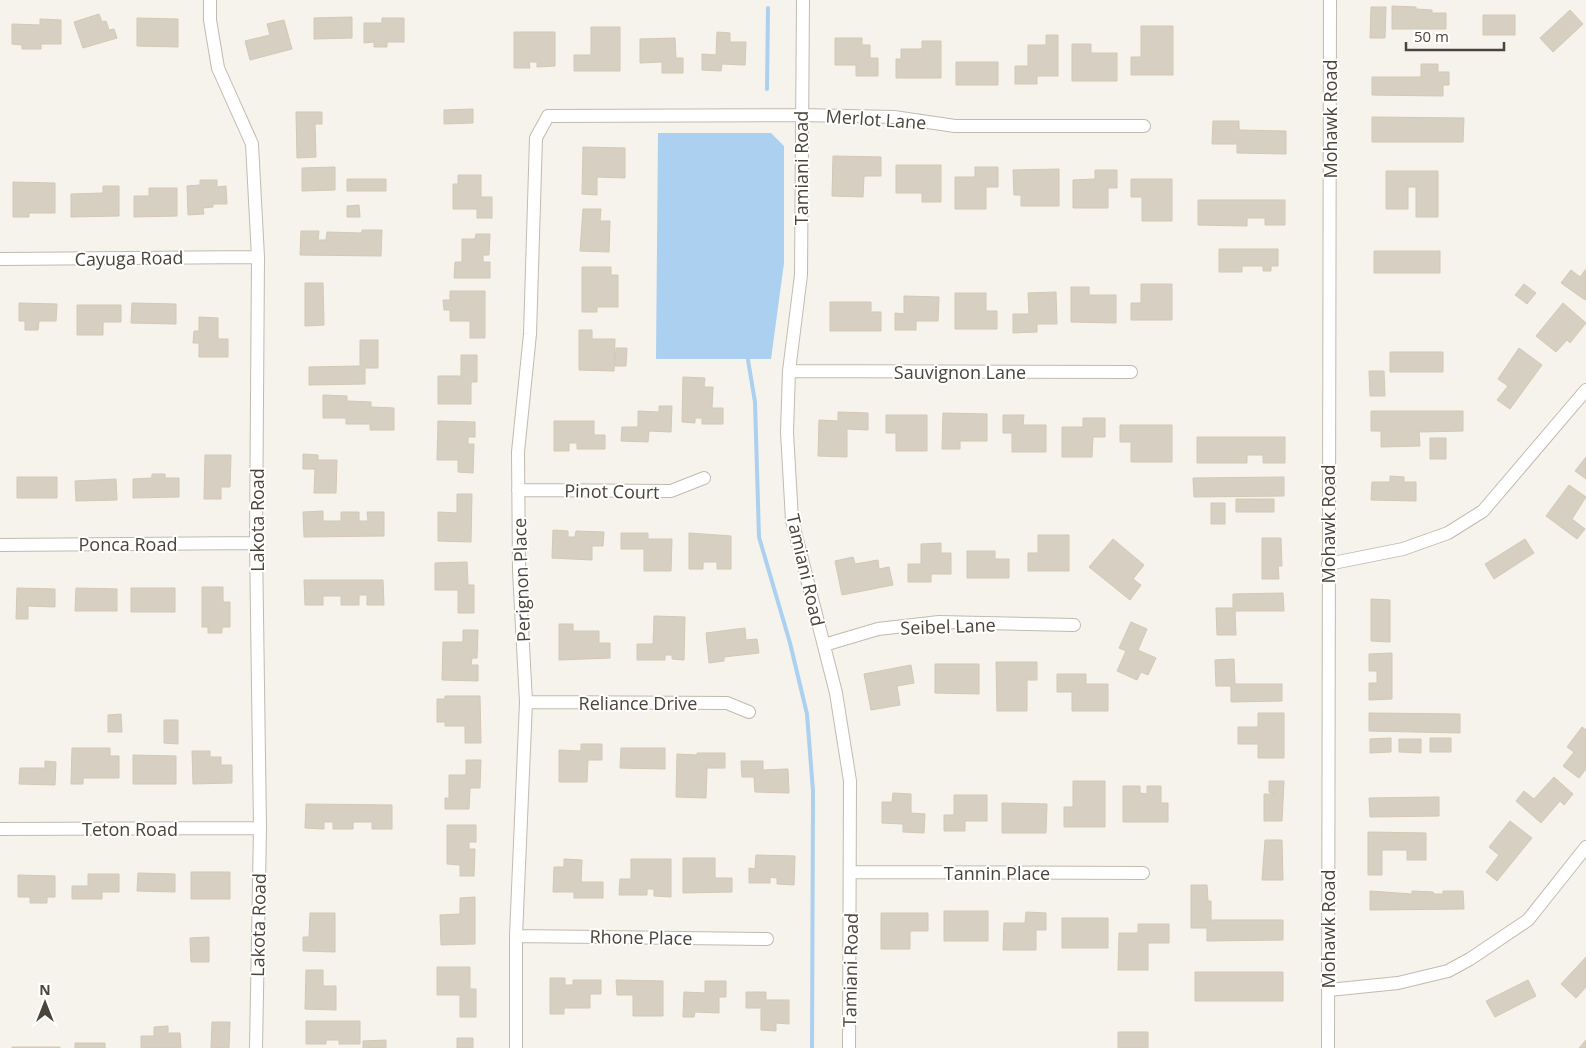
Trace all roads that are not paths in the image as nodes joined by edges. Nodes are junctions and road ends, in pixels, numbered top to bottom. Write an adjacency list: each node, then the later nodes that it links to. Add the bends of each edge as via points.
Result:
1 (210, 0): 7 (street, Lakota Road, via 218,68 252,144)
2 (803, 0): 4 (street, Tamiani Road)
3 (1330, 0): 16 (street, Mohawk Road)
4 (801, 115): 5 (street, Merlot Lane); 6 (street, Merlot Lane, via 894,117 955,126); 9 (street, Tamiani Road, via 801,275)
5 (548, 116): 13 (street, Perignon Place, via 536,138 530,334 518,452)
6 (1144, 126)
7 (258, 257): 8 (street, Cayuga Road); 14 (street, Lakota Road)
8 (0, 259)
9 (789, 371): 10 (street, Sauvignon Lane); 18 (street, Tamiani Road, via 787,432 792,520)
10 (1131, 372)
11 (1586, 390): 16 (street, via 1483,511 1448,534 1403,549)
12 (704, 478): 13 (street, Pinot Court, via 671,491)
13 (518, 490): 19 (street, Perignon Place)
14 (256, 543): 15 (street, Ponca Road); 21 (street, Lakota Road)
15 (0, 545)
16 (1328, 564): 28 (street, Mohawk Road)
17 (1074, 625): 18 (street, Seibel Lane, via 939,622 878,629)
18 (824, 645): 24 (street, Tamiani Road, via 836,693 850,781)
19 (526, 702): 20 (street, Reliance Drive, via 727,703); 26 (street, Perignon Place)
20 (749, 712)
21 (260, 828): 22 (street, Teton Road); 29 (street, Lakota Road)
22 (0, 829)
23 (1586, 848): 28 (street, via 1528,920 1470,959 1448,971 1398,983)
24 (851, 872): 25 (street, Tannin Place); 31 (street, Tamiani Road)
25 (1143, 874)
26 (516, 936): 27 (street, Rhone Place); 30 (street, Perignon Place)
27 (767, 939)
28 (1329, 990): 32 (street, Mohawk Road)
29 (256, 1048)
30 (516, 1048)
31 (849, 1048)
32 (1328, 1048)

